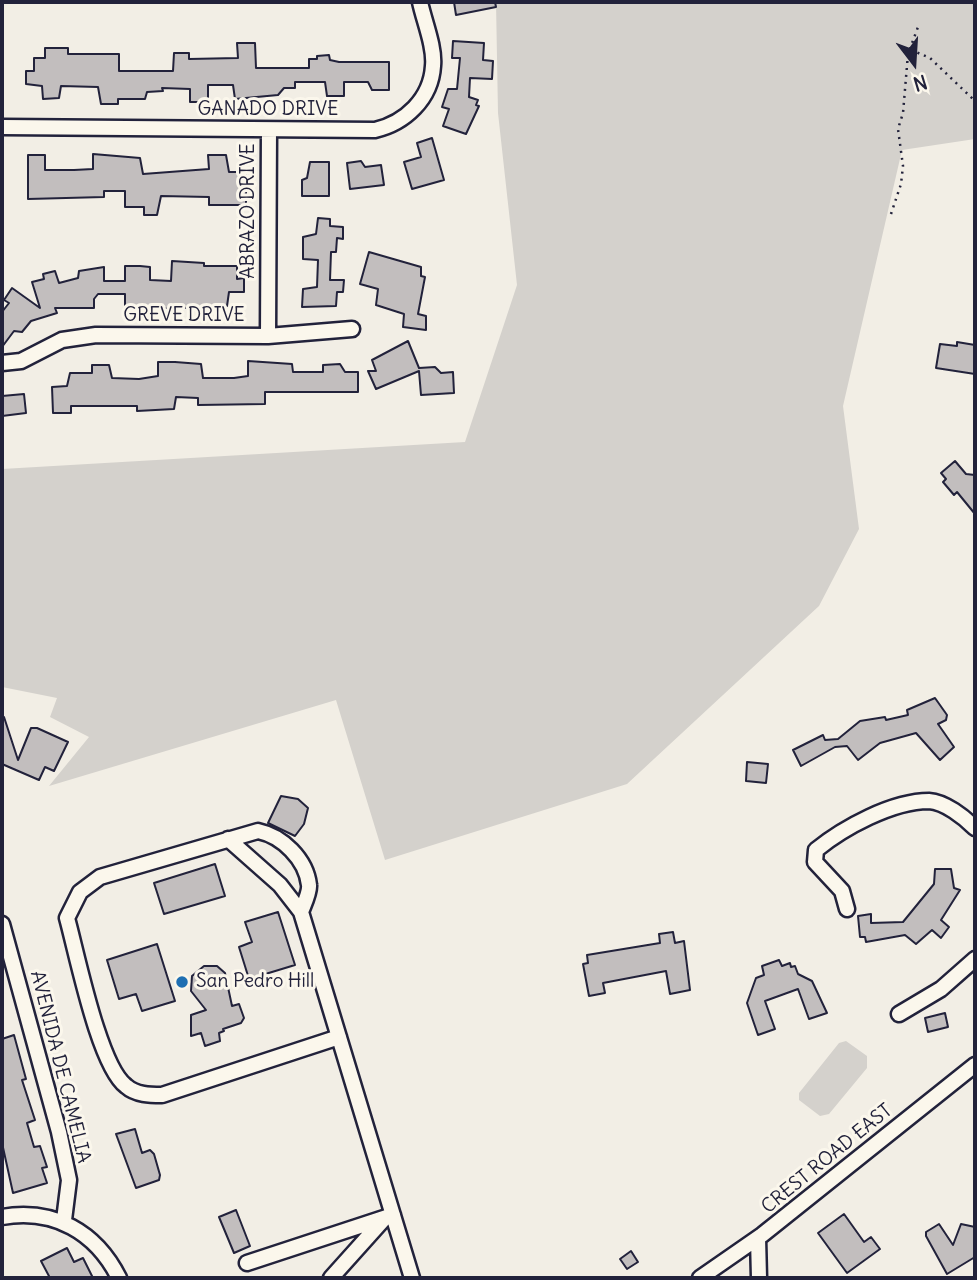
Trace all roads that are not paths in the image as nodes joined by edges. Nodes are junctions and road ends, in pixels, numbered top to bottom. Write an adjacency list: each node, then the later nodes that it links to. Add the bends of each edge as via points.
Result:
1 (420, 2): 3 (street, GANADO DRIVE, via 434,65 427,89 412,113 375,130)
2 (2, 127): 3 (street, GANADO DRIVE)
3 (269, 130): 5 (street, ABRAZO DRIVE)
4 (352, 330): 5 (street, GREVE DRIVE)
5 (268, 335): 6 (street, GREVE DRIVE, via 96,335 62,340 20,361)
6 (2, 363)
7 (975, 828): 9 (street, via 944,805 929,801 869,817 839,831 816,850 816,862 842,891)
8 (228, 839): 10 (street, via 279,885); 10 (street, via 258,831 272,834 290,848 310,886); 14 (street, via 100,877 73,903 67,918 104,1051 114,1071 126,1086 145,1095 162,1095)
9 (848, 909)
10 (301, 912): 14 (street)
11 (2, 924): 18 (street, AVENIDA DE CAMELIA, via 59,1132 69,1180)
12 (975, 959): 13 (street, via 941,989)
13 (899, 1014)
14 (340, 1037): 17 (street)
15 (975, 1065): 19 (street, CREST ROAD EAST)
16 (2, 1217): 18 (street)
17 (388, 1217): 20 (street); 22 (street); 23 (street)
18 (64, 1220): 21 (street, via 109,1257)
19 (758, 1238): 24 (street, CREST ROAD EAST); 25 (street)
20 (247, 1263)
21 (119, 1278)
22 (331, 1278)
23 (412, 1278)
24 (700, 1278)
25 (759, 1278)

